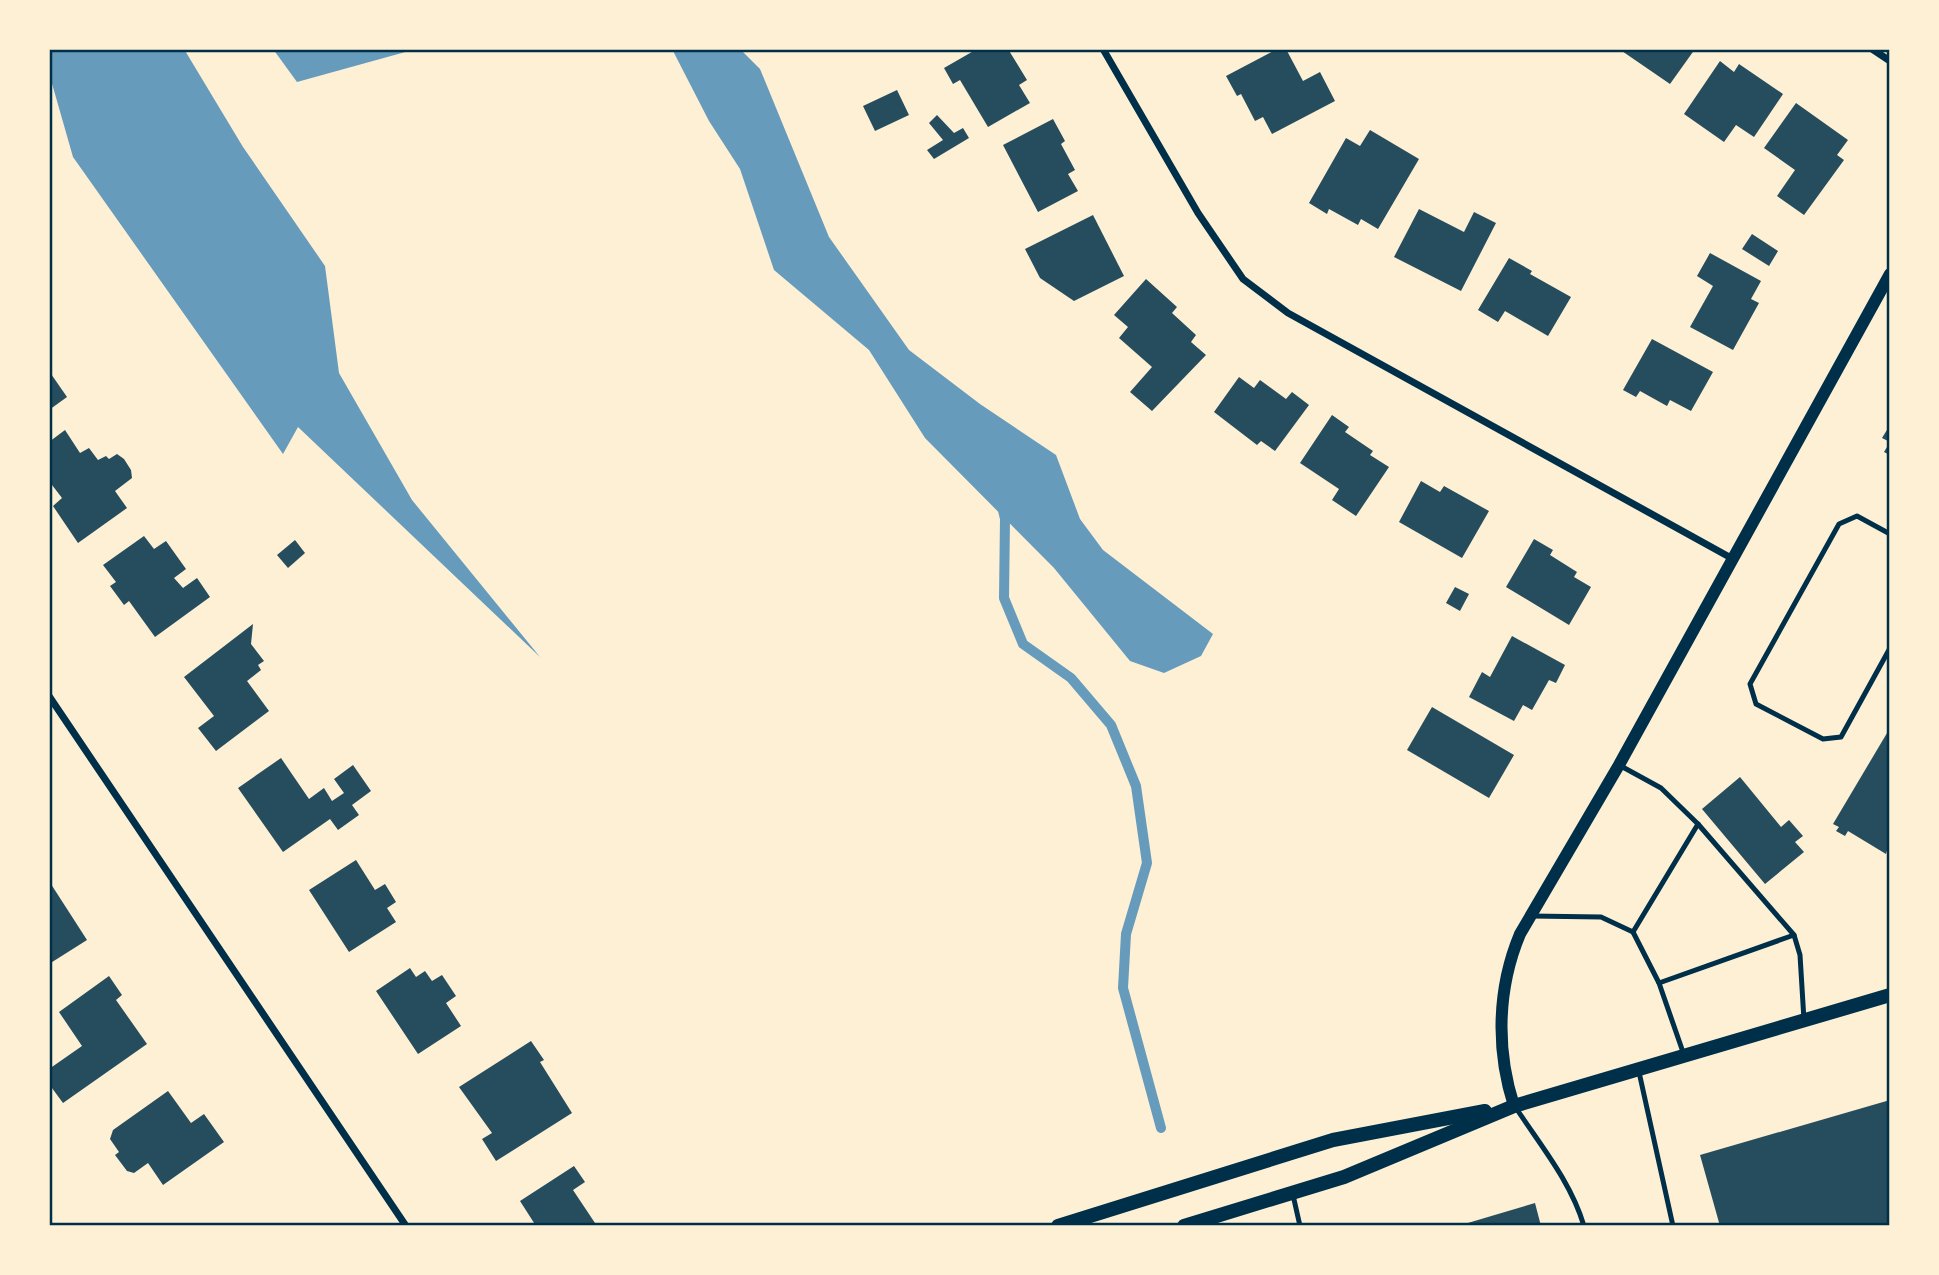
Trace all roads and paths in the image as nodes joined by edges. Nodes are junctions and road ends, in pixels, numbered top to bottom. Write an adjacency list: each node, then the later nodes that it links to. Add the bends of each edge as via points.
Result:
1 (1103, 49): 6 (street, via 1198,213 1243,279 1288,313)
2 (1872, 49): 3 (street)
3 (1890, 61)
4 (1890, 274): 6 (street)
5 (1890, 534): 7 (lane, via 1857,516 1839,524 1751,684 1756,704 1823,739 1841,737)
6 (1733, 559): 9 (street)
7 (1890, 648)
8 (49, 696): 21 (street)
9 (1619, 765): 10 (lane, via 1661,788); 11 (street)
10 (1698, 824): 12 (lane); 13 (lane)
11 (1531, 916): 12 (lane, via 1601,917); 19 (street, via 1512,954 1502,1004 1504,1066)
12 (1633, 932): 14 (lane)
13 (1794, 935): 14 (lane); 16 (lane, via 1800,955)
14 (1659, 983): 17 (lane)
15 (1890, 995): 16 (main road)
16 (1804, 1020): 17 (main road)
17 (1684, 1055): 18 (main road)
18 (1638, 1069): 19 (main road); 26 (lane)
19 (1514, 1106): 20 (main road, via 1344,1177); 22 (main road, via 1333,1140); 25 (lane, via 1549,1154)
20 (1293, 1193): 23 (main road); 24 (lane)
21 (407, 1226)
22 (1058, 1226)
23 (1184, 1226)
24 (1300, 1226)
25 (1584, 1226)
26 (1673, 1226)

